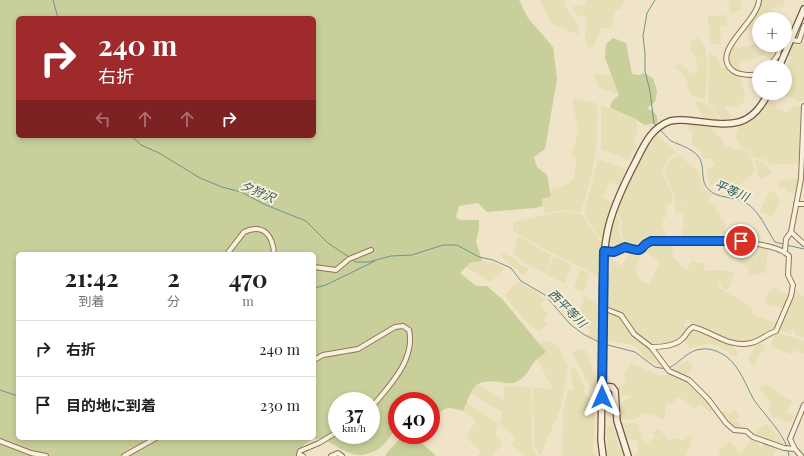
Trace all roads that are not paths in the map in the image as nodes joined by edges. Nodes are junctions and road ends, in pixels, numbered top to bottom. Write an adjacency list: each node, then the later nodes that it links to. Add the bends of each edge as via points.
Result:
1 (759, 0): 6 (street, via 757,12 730,44 726,57 732,71)
2 (804, 9): 4 (street)
3 (804, 26): 5 (street, via 799,41)
4 (792, 32)
5 (792, 40)
6 (752, 74)
7 (764, 100): 15 (street, via 747,120 740,122 723,125 690,120 672,121 656,129 647,139 618,196)
8 (804, 106): 9 (street, via 801,179)
9 (796, 204): 10 (street); 11 (street)
10 (804, 204)
11 (791, 232): 12 (street); 13 (street)
12 (804, 244)
13 (785, 249): 15 (street, via 741,241 683,240 651,241 637,251 625,247 614,252); 20 (street, via 789,256 788,275 793,285 776,331 751,343 737,344 692,327 682,339 669,345)
14 (371, 250): 18 (street, via 349,258 336,270)
15 (604, 251): 22 (street)
16 (229, 252): 17 (street, via 244,232 256,230 267,233 272,238)
17 (274, 252)
18 (316, 267)
19 (608, 310): 20 (street, via 621,315 634,334)
20 (651, 347): 28 (street, via 669,371 689,380 734,430 746,431)
21 (316, 359): 23 (street, via 323,355 358,350 395,327 402,326 409,330 412,341 402,366)
22 (602, 386): 34 (street); 35 (street, via 612,387 616,391 617,421)
23 (380, 396)
24 (804, 405): 28 (street, via 790,439)
25 (328, 438): 31 (street, via 300,451 299,455)
26 (152, 440): 30 (street)
27 (0, 441): 29 (street)
28 (792, 449): 36 (street)
29 (46, 456)
30 (124, 456)
31 (302, 456)
32 (331, 456): 33 (street, via 338,453)
33 (342, 456)
34 (603, 456)
35 (628, 456)
36 (800, 456)

